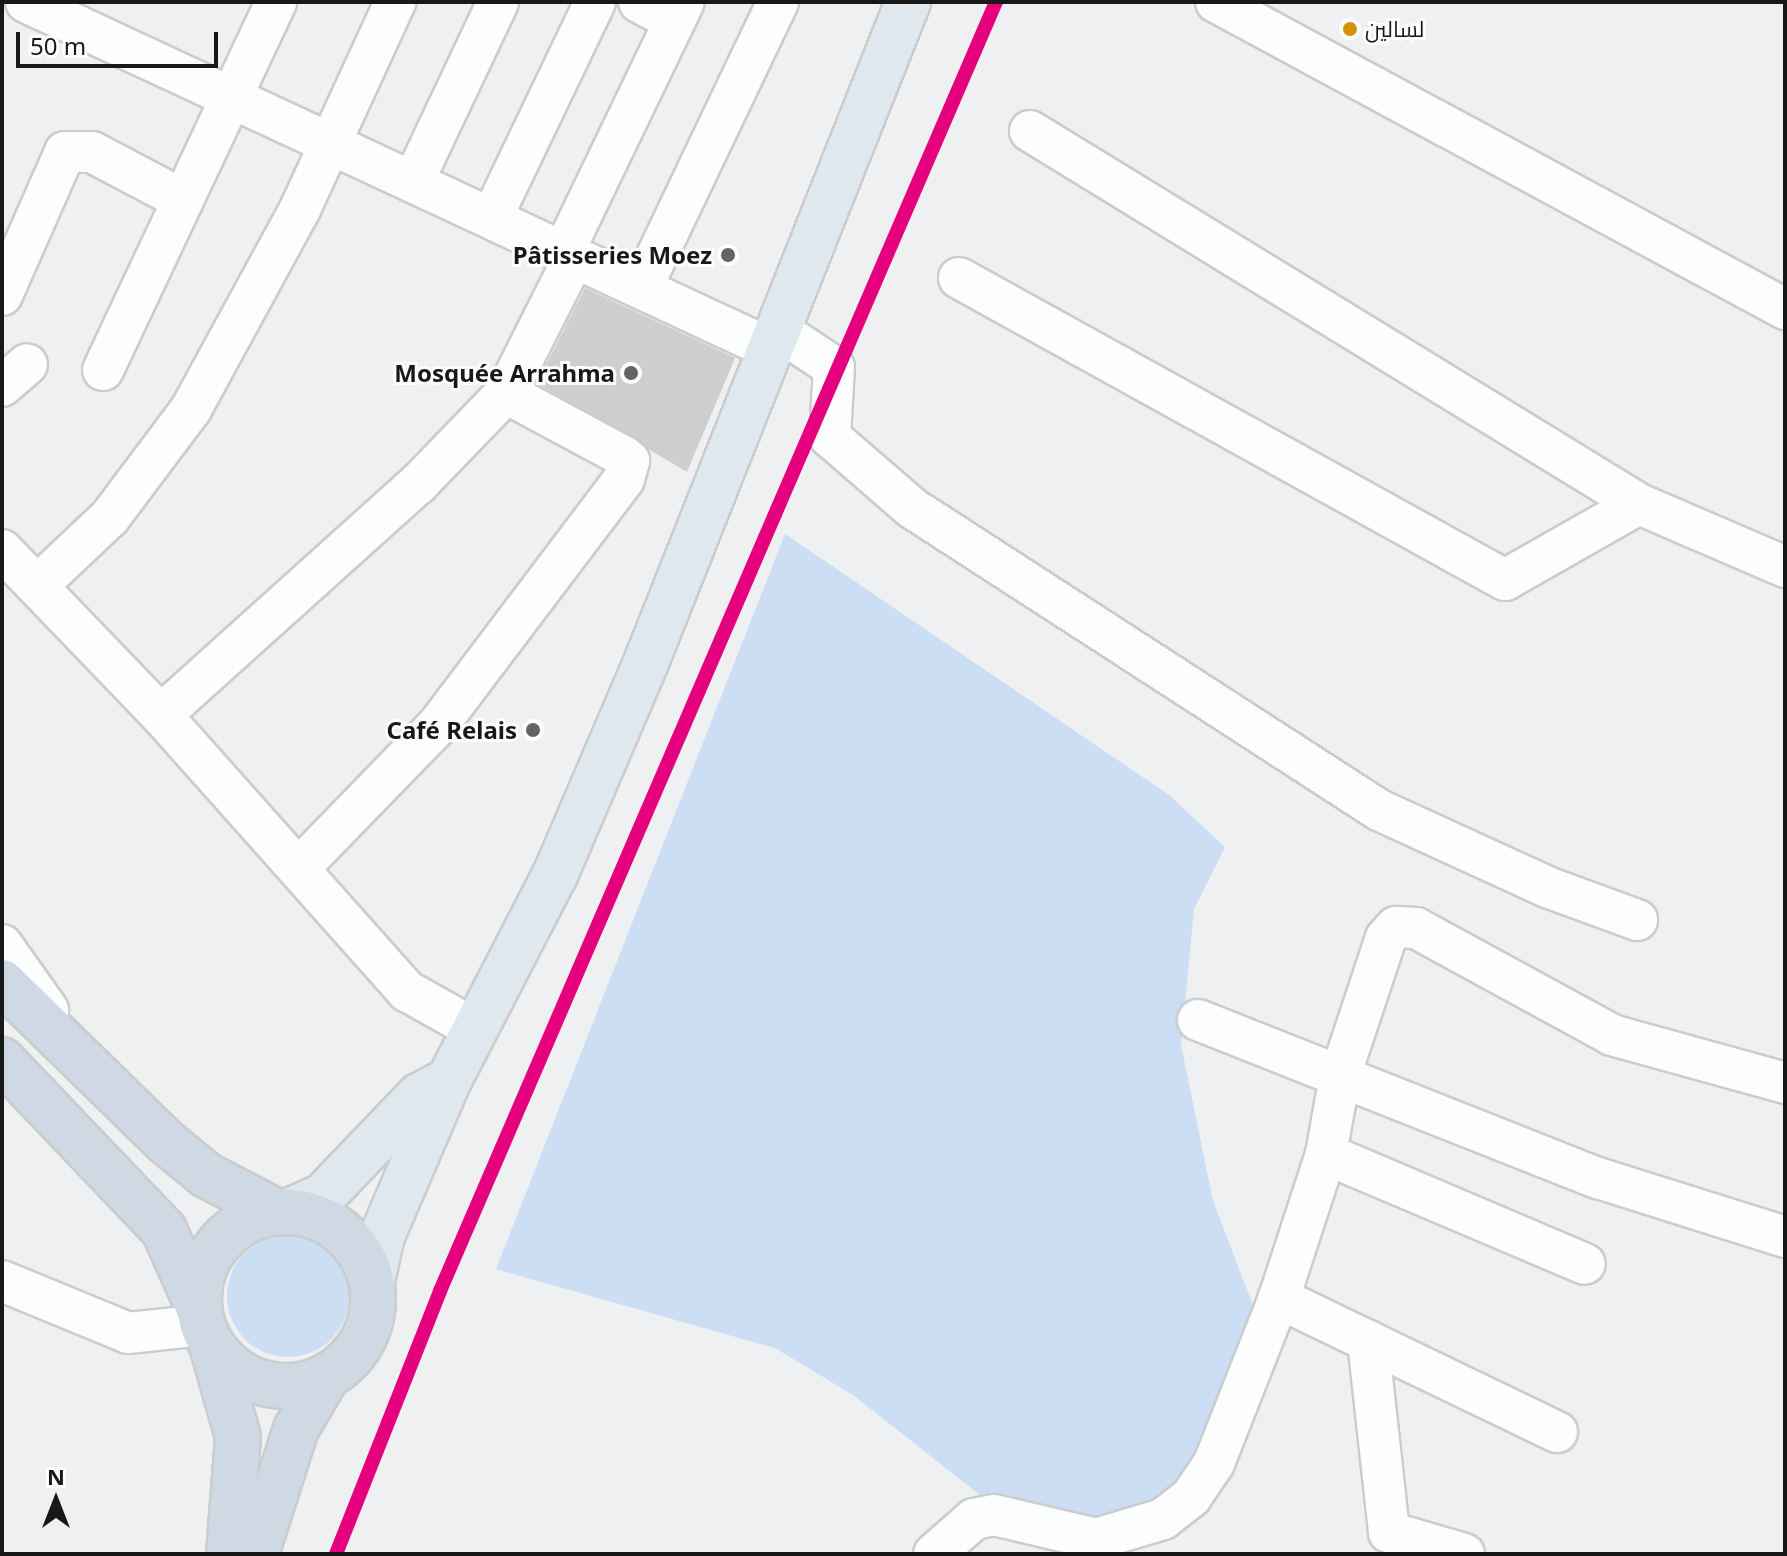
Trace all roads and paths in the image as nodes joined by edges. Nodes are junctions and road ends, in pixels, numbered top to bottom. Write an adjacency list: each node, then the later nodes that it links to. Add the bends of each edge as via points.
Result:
1 (26, 2): 11 (street)
2 (276, 2): 11 (street)
3 (395, 2): 13 (street)
4 (498, 2): 14 (street)
5 (595, 2): 16 (street)
6 (639, 2): 10 (street)
7 (778, 2): 19 (street)
8 (908, 2): 22 (main road)
9 (1216, 2): 21 (street)
10 (679, 12): 17 (street)
11 (231, 98): 13 (street); 15 (street)
12 (1030, 131): 25 (street)
13 (329, 141): 14 (street); 28 (street, via 253,301 191,409 110,517)
14 (413, 182): 16 (street)
15 (183, 200): 20 (street, via 92,152 65,152); 23 (street)
16 (492, 217): 17 (street)
17 (570, 253): 19 (street); 24 (street)
18 (959, 278): 25 (street, via 1505,580)
19 (642, 287): 22 (street)
20 (2, 295)
21 (1785, 309)
22 (773, 339): 31 (street, via 834,367 830,437 912,508 1379,810 1547,887); 35 (main road, via 590,797)
23 (103, 370)
24 (506, 393): 29 (street, via 418,484); 30 (street, via 623,456 629,461 624,479 438,725)
25 (1639, 504): 27 (street)
26 (2, 550): 28 (street)
27 (1785, 567)
28 (37, 586): 29 (street)
29 (161, 715): 30 (street)
30 (299, 868): 35 (street, via 407,991)
31 (1637, 920)
32 (2, 945): 39 (street)
33 (2, 982): 39 (highway)
34 (1198, 1020): 37 (street)
35 (473, 1028): 38 (main road)
36 (2, 1060): 48 (highway, via 164,1230)
37 (1340, 1076): 40 (street, via 1376,959 1396,927 1416,928 1612,1035); 41 (street); 43 (street, via 1598,1178)
38 (449, 1080): 42 (main road, via 419,1096 323,1196); 46 (main road, via 382,1236)
39 (99, 1082): 42 (highway, via 206,1175)
40 (1785, 1083)
41 (1326, 1154): 44 (street); 47 (street)
42 (283, 1212): 46 (highway, via 330,1223 349,1238); 48 (highway, via 260,1216 225,1237 204,1271)
43 (1785, 1237)
44 (1585, 1264)
45 (2, 1281): 48 (street, via 128,1333)
46 (372, 1281): 50 (highway, via 365,1336)
47 (1279, 1298): 49 (street); 55 (street, via 1214,1463 1191,1497 1163,1519 1096,1539 994,1515 974,1519)
48 (204, 1326): 50 (highway, via 238,1370 275,1385); 53 (highway, via 238,1437)
49 (1368, 1341): 51 (street); 52 (street)
50 (327, 1376): 54 (highway, via 296,1429)
51 (1557, 1432)
52 (1391, 1544): 56 (street)
53 (229, 1554)
54 (256, 1554)
55 (934, 1554)
56 (1464, 1554)

